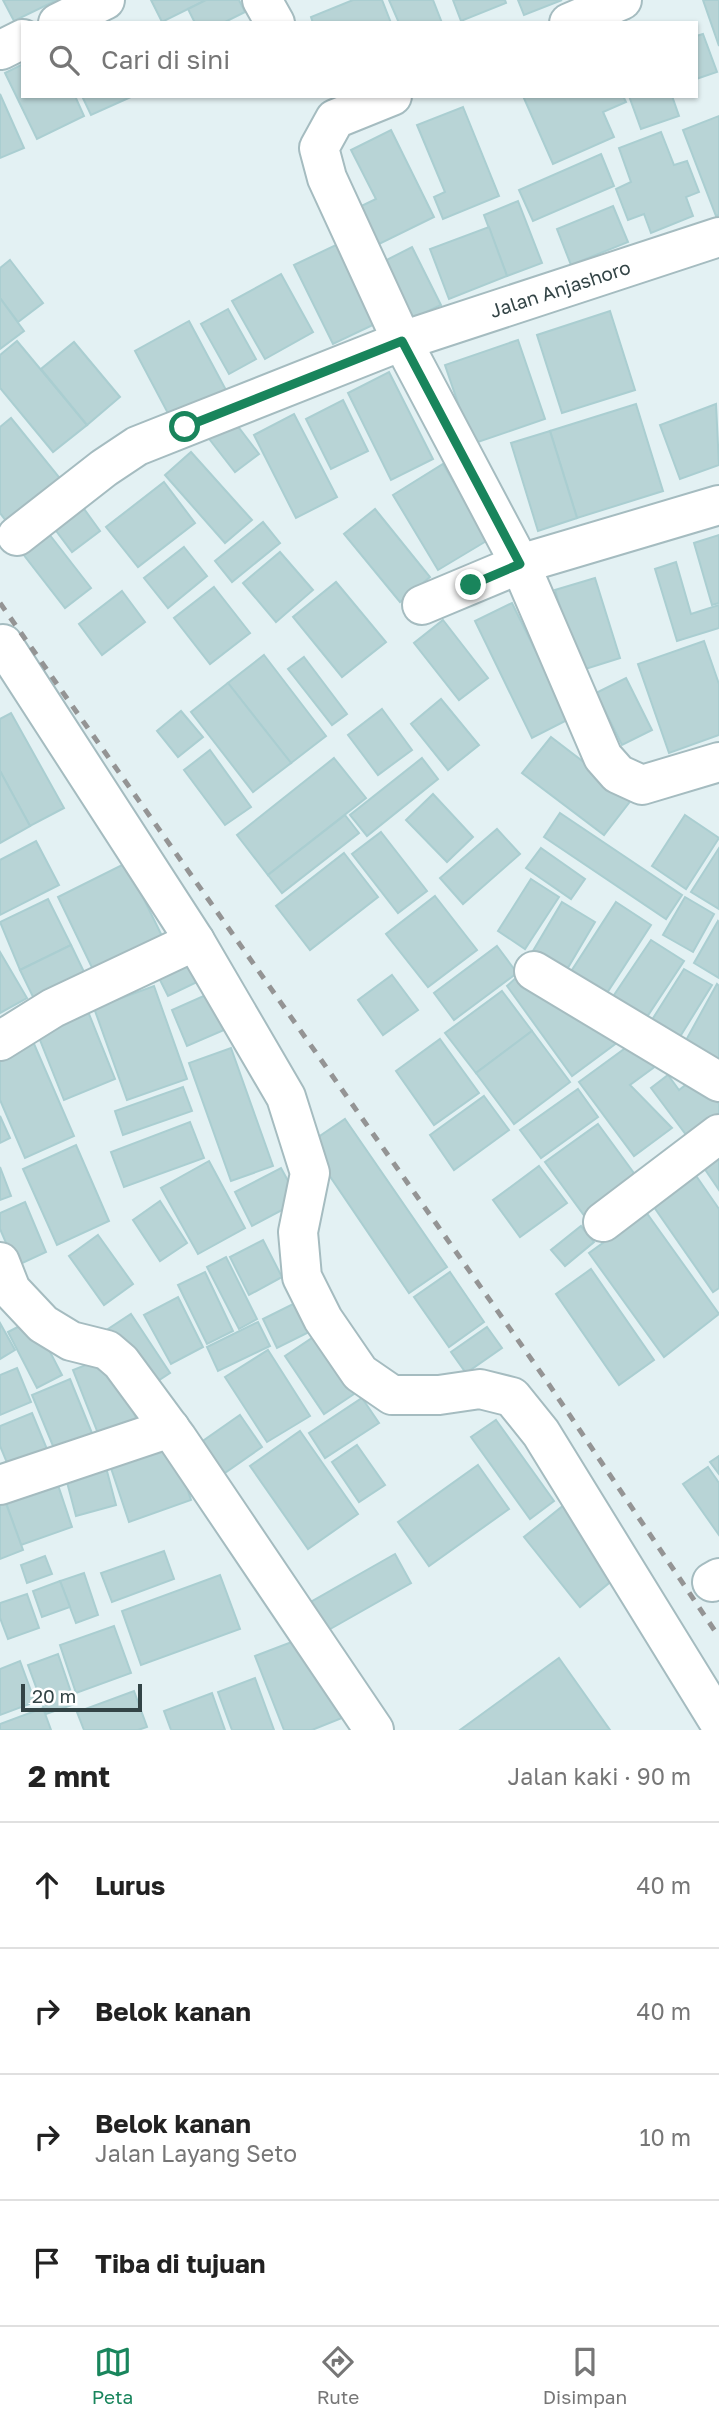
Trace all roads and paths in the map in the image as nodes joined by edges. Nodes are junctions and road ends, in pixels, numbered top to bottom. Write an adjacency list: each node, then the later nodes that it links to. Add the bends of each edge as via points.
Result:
1 (105, 0): 4 (street)
2 (262, 0): 5 (street)
3 (622, 0): 6 (street)
4 (62, 21)
5 (274, 21)
6 (574, 21)
7 (21, 40): 8 (street)
8 (1, 50)
9 (382, 98): 10 (street)
10 (327, 108): 12 (street, via 319,148 327,178)
11 (719, 237): 12 (street, Jalan Anjashoro)
12 (402, 341): 14 (street, Jalan Anjashoro, via 137,446); 15 (street)
13 (719, 505): 15 (street)
14 (16, 536)
15 (520, 564): 16 (street); 18 (street, via 603,757 618,774 642,785)
16 (422, 605)
17 (3, 644): 19 (street)
18 (719, 762)
19 (195, 941): 21 (street, via 53,1008); 28 (street, via 286,1097 310,1173 298,1232 302,1277 323,1319 360,1373 392,1395 480,1389 512,1396 541,1433)
20 (534, 971): 22 (street)
21 (0, 1041)
22 (719, 1082)
23 (719, 1134): 24 (street)
24 (603, 1222)
25 (0, 1262): 26 (street, via 11,1290 30,1312 71,1341 107,1350)
26 (170, 1428): 27 (street); 29 (street)
27 (0, 1485)
28 (719, 1722)
29 (374, 1730)

